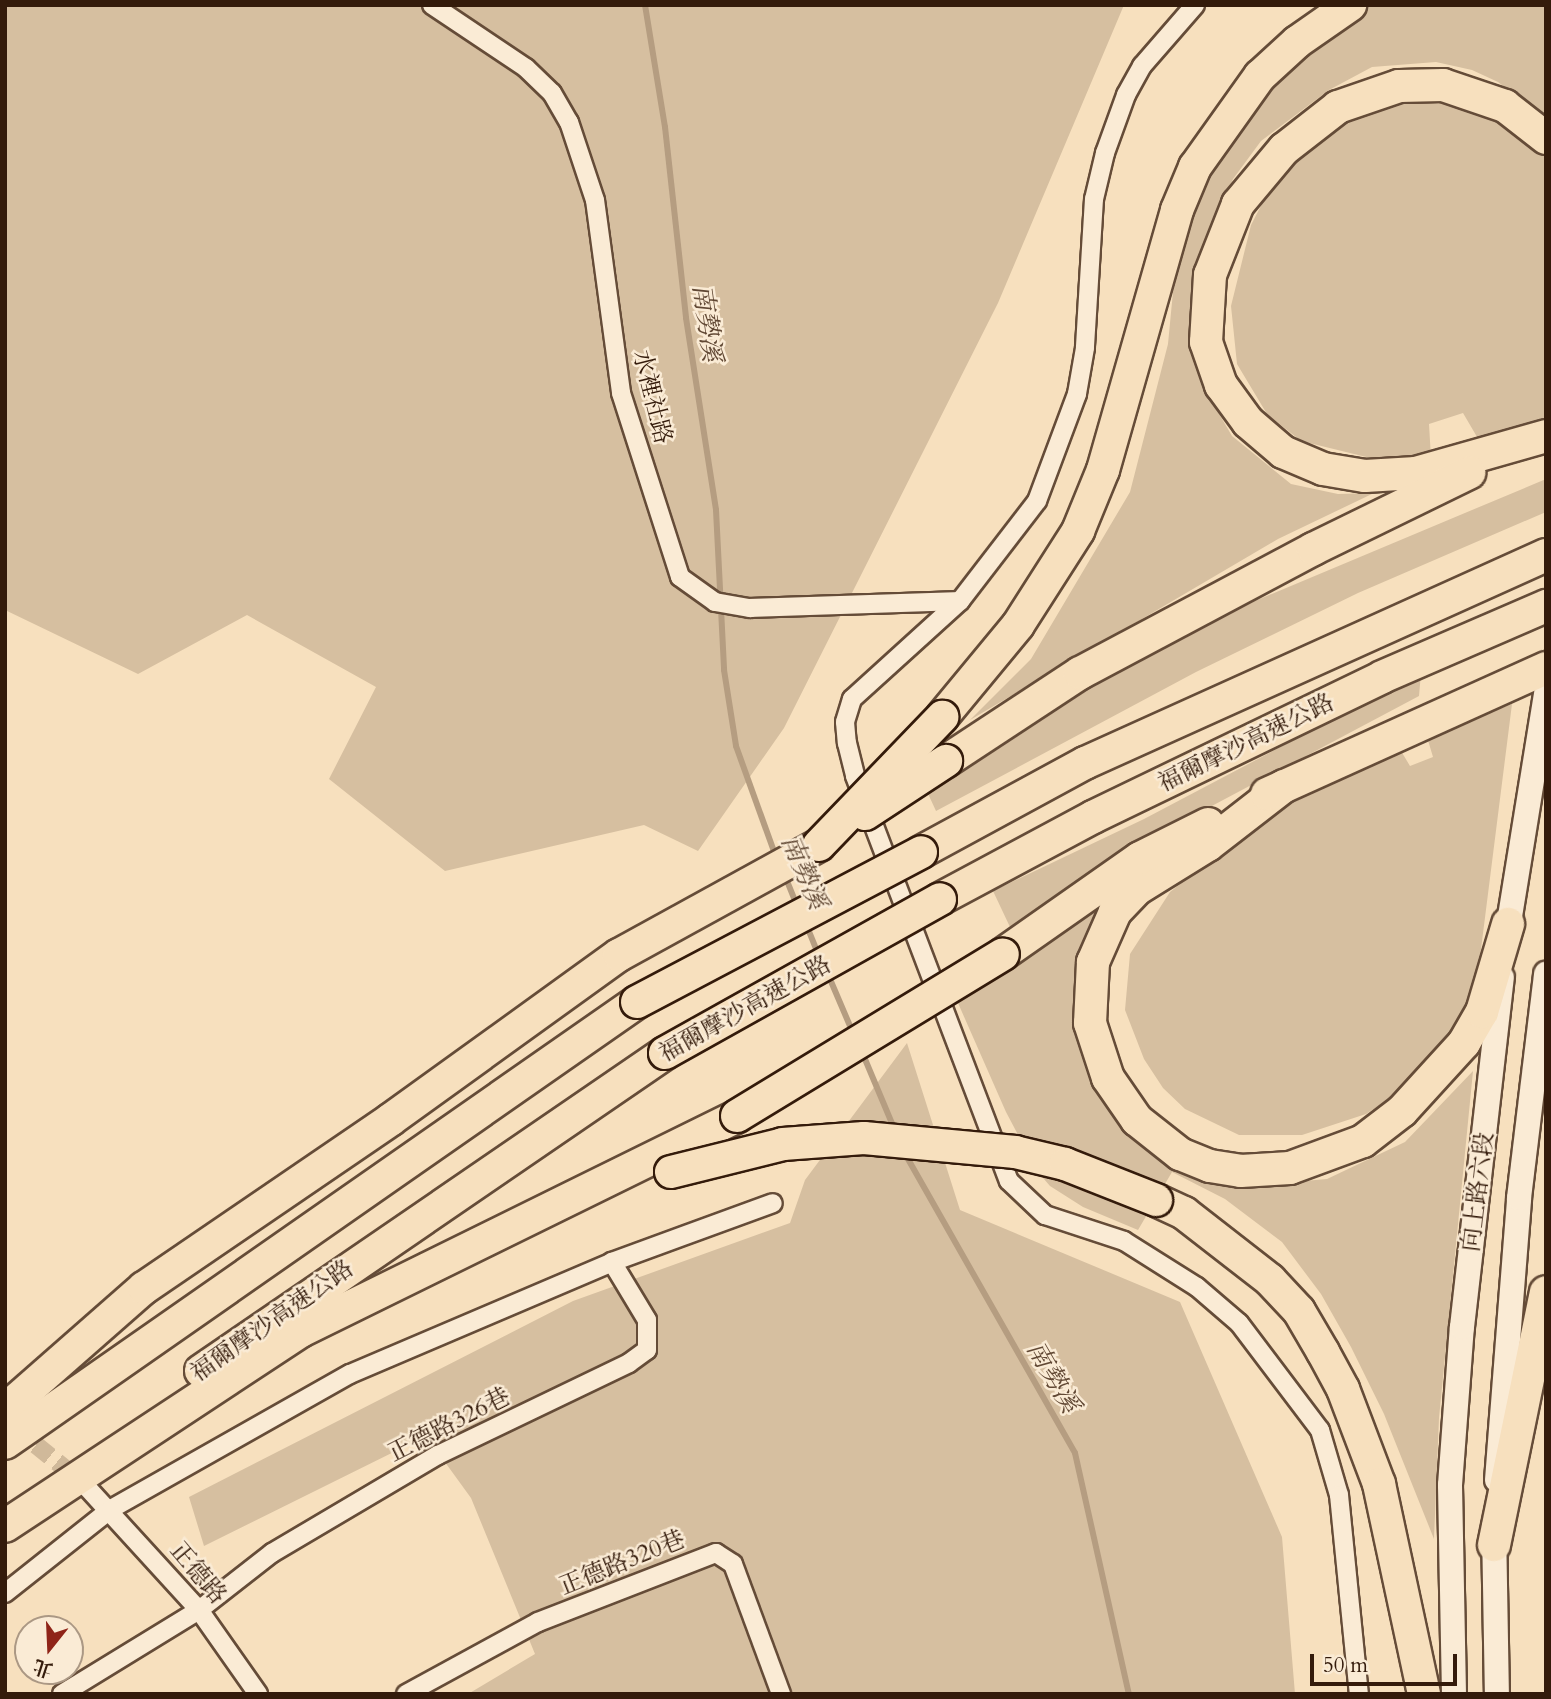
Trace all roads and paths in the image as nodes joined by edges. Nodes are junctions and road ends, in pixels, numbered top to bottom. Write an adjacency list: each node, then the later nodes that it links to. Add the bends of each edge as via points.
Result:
1 (432, 5): 7 (street, 水裡社路, via 526,68 552,93 569,122 594,201 621,393 680,577 722,603)
2 (1195, 5): 7 (street, via 1142,66 1105,153 1094,199 1085,348 1062,444 1037,500)
3 (1350, 5): 12 (highway, bridge, via 1297,42 1260,76 1195,167 1177,210 1103,470 1078,531 1018,625 942,717)
4 (1546, 138): 5 (highway, via 1496,101 1443,85 1378,90 1338,107 1283,149 1238,204 1210,275 1206,342 1222,385 1248,422 1283,452 1323,470 1365,476 1416,473)
5 (1546, 436): 12 (highway, bridge, via 1313,549 1092,667)
6 (1546, 555): 20 (highway, 福爾摩沙高速公路, bridge, via 1085,763 636,1002)
7 (960, 601): 32 (street, via 852,699 845,722 855,776 1009,1181 1045,1215 1124,1241 1197,1287 1240,1323 1320,1430 1339,1495)
8 (1546, 606): 23 (highway, 福爾摩沙高速公路, bridge, via 1382,677 1093,817 666,1053 141,1413)
9 (1546, 668): 11 (highway)
10 (1546, 693): 13 (main road, 向上路六段)
11 (1284, 786): 13 (highway, via 1208,845 1137,889 1115,912 1093,962 1090,1023 1108,1078 1138,1120 1180,1154 1210,1166 1241,1171 1290,1168 1363,1141 1402,1111 1464,1043 1482,1012); 16 (highway, bridge, via 1140,858 1003,954 737,1116)
12 (819, 845): 19 (highway, via 619,955 390,1120 144,1288)
13 (1508, 924): 34 (main road, 向上路六段, via 1462,1326 1450,1485)
14 (1546, 974): 25 (main road, 向上路六段, via 1499,1413)
15 (773, 1203): 17 (street)
16 (447, 1258): 24 (highway, via 301,1331); 33 (highway, bridge, via 671,1172 783,1144 864,1138 1014,1152 1065,1164 1156,1200 1184,1213 1270,1280 1299,1311 1337,1377 1379,1484)
17 (612, 1262): 22 (street, via 349,1374); 27 (street, 正德路326巷, via 647,1320 647,1350 629,1363 438,1455 272,1553)
18 (1546, 1292): 25 (highway)
19 (5, 1410)
20 (5, 1443)
21 (87, 1487): 22 (street, 正德路)
22 (111, 1509): 26 (street); 27 (street, 正德路)
23 (5, 1515)
24 (5, 1526)
25 (1494, 1545): 35 (main road, 向上路六段)
26 (5, 1593)
27 (199, 1610): 28 (street); 29 (street, 正德路)
28 (62, 1694)
29 (258, 1694)
30 (406, 1694): 31 (street, 正德路320巷, via 538,1622 716,1553 733,1564)
31 (781, 1694)
32 (1359, 1694)
33 (1424, 1694)
34 (1454, 1694)
35 (1497, 1694)

